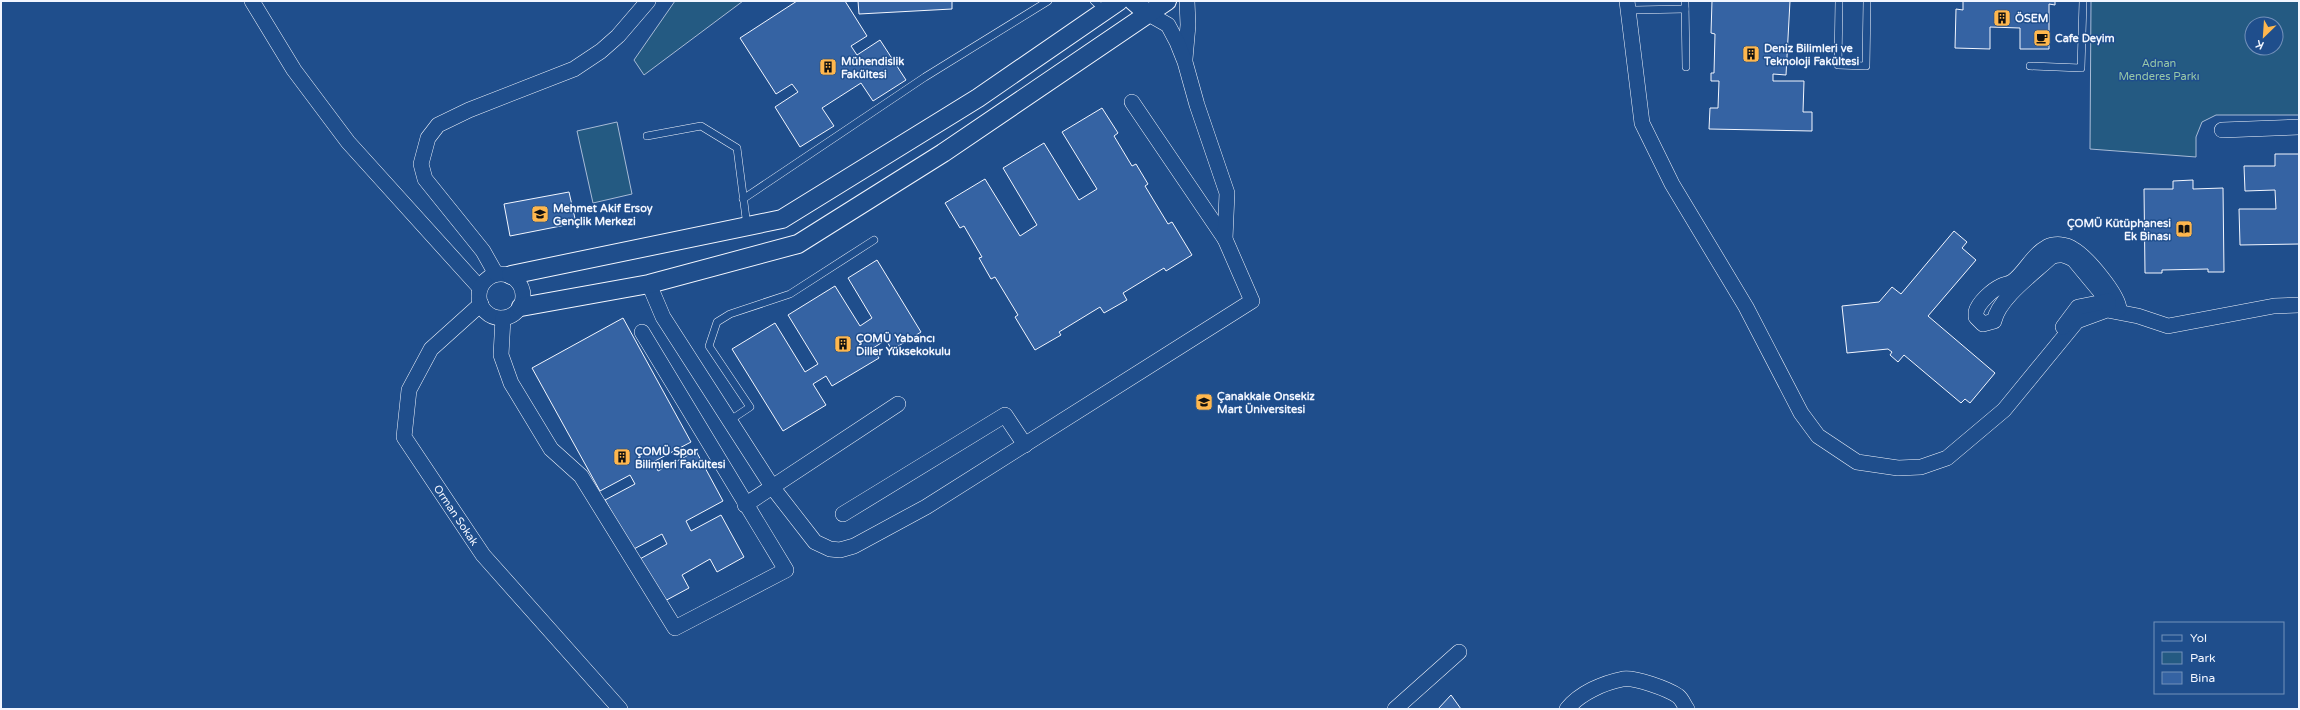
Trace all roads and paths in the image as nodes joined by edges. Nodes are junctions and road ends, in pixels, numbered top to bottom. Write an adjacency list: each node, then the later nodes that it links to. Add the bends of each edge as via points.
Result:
1 (252, 1): 28 (street, via 294,70 348,142)
2 (648, 1): 26 (street, via 602,51 574,69 468,110 438,125 428,138 421,164 425,179)
3 (1048, 1): 22 (lane, via 925,77)
4 (1133, 1): 14 (street)
5 (1166, 1): 14 (street)
6 (1187, 1): 15 (street)
7 (1685, 1): 13 (lane)
8 (1839, 1): 9 (lane, via 1838,65 1866,66)
9 (1867, 1)
10 (2083, 1): 16 (lane, via 2081,68)
11 (1106, 4): 23 (street, via 978,98 782,219)
12 (1631, 4): 13 (lane); 32 (street, via 1649,123 1676,182 1750,304 1806,411 1822,432 1860,457 1899,463 1922,462 1945,453 2000,403 2078,307)
13 (1685, 9): 17 (lane)
14 (1146, 13): 15 (street, via 1168,25); 27 (street, via 1121,34 943,154 798,244)
15 (1185, 62): 24 (street, via 1227,193)
16 (2030, 66)
17 (1686, 67)
18 (1132, 102): 24 (street)
19 (2299, 127): 20 (street)
20 (2222, 130)
21 (647, 136): 22 (lane, via 701,126 737,148)
22 (743, 199): 23 (lane)
23 (747, 228): 26 (street)
24 (1225, 239): 38 (street, via 1252,301)
25 (874, 240): 37 (lane, via 790,294 730,314 716,322 709,346 750,407)
26 (503, 274): 28 (street, via 484,281); 33 (street, via 521,286)
27 (650, 284): 33 (street); 37 (street, via 664,317)
28 (480, 288): 30 (street)
29 (2299, 297): 32 (street, via 2173,316)
30 (481, 304): 34 (street, via 488,314); 43 (street, Orman Sokak, via 431,349 409,390 404,436 483,555)
31 (2299, 305): 32 (street, via 2274,306 2168,326)
32 (2113, 306): 32 (street, via 2111,290 2074,249 2058,245 2047,247 2012,282 1991,292 1976,312 1976,317 1983,324 1994,321 1998,310 2016,290 2057,254 2074,260)
33 (521, 307): 34 (street, via 510,316)
34 (502, 318): 40 (street, via 501,356 510,383 551,449 580,476 675,628 786,570)
35 (642, 332): 40 (street)
36 (898, 404): 39 (street)
37 (729, 421): 39 (street)
38 (1025, 445): 39 (street, via 926,507 854,546 840,550 830,549 815,542); 41 (street, via 1005,415)
39 (773, 488): 40 (street)
40 (745, 505)
41 (843, 514)
42 (1459, 652): 44 (street)
43 (620, 709)
44 (1395, 709)
45 (1567, 709): 46 (street, via 1572,702 1594,689 1624,679 1642,682 1679,697)
46 (1687, 709)

